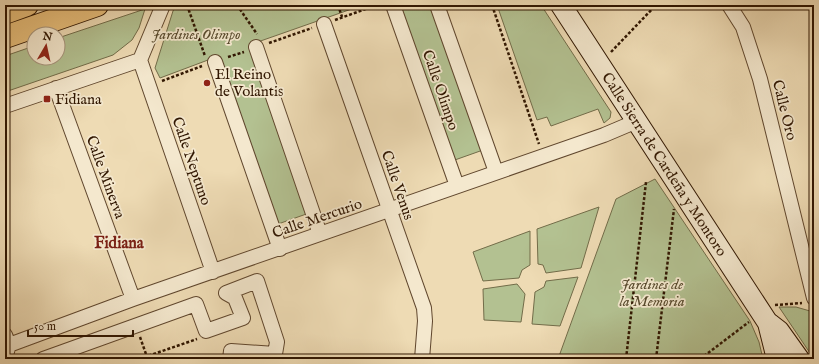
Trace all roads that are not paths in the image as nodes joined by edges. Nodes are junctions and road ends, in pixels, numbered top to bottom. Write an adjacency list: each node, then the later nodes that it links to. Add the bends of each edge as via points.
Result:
1 (27, 5): 8 (main road)
2 (97, 5): 10 (main road)
3 (163, 5): 12 (street)
4 (393, 5): 18 (street, Calle Olimpo)
5 (437, 5): 17 (street, Calle Olimpo)
6 (561, 5): 16 (main road, Calle Sierra de Cardeña y Montoro)
7 (729, 5): 24 (street, Calle Oro, via 743,27 760,79)
8 (5, 13)
9 (324, 24): 19 (street, Calle Venus)
10 (5, 37)
11 (260, 46): 20 (street)
12 (140, 60): 14 (street); 22 (street, Calle Neptuno)
13 (212, 63): 21 (street)
14 (56, 88): 15 (street); 23 (street, Calle Minerva)
15 (5, 106)
16 (637, 121): 17 (street, Calle Mercurio); 25 (main road, Calle Sierra de Cardeña y Montoro)
17 (496, 172): 18 (street, Calle Mercurio)
18 (457, 186): 19 (street, Calle Mercurio)
19 (388, 210): 20 (street, Calle Mercurio); 29 (street, Calle Venus, via 424,308)
20 (320, 234): 21 (street, Calle Mercurio)
21 (280, 249): 22 (street, Calle Mercurio)
22 (213, 272): 23 (street, Calle Mercurio)
23 (133, 299): 26 (street, Calle Mercurio)
24 (810, 301)
25 (765, 318): 30 (main road, Calle Sierra de Cardeña y Montoro); 31 (main road, Calle Sierra de Cardeña y Montoro, via 780,331)
26 (6, 346)
27 (43, 359): 28 (street, via 196,304 206,331 242,318 235,298 226,293 257,281 277,342 275,354 231,351)
28 (239, 359)
29 (422, 359)
30 (777, 359)
31 (799, 359)

